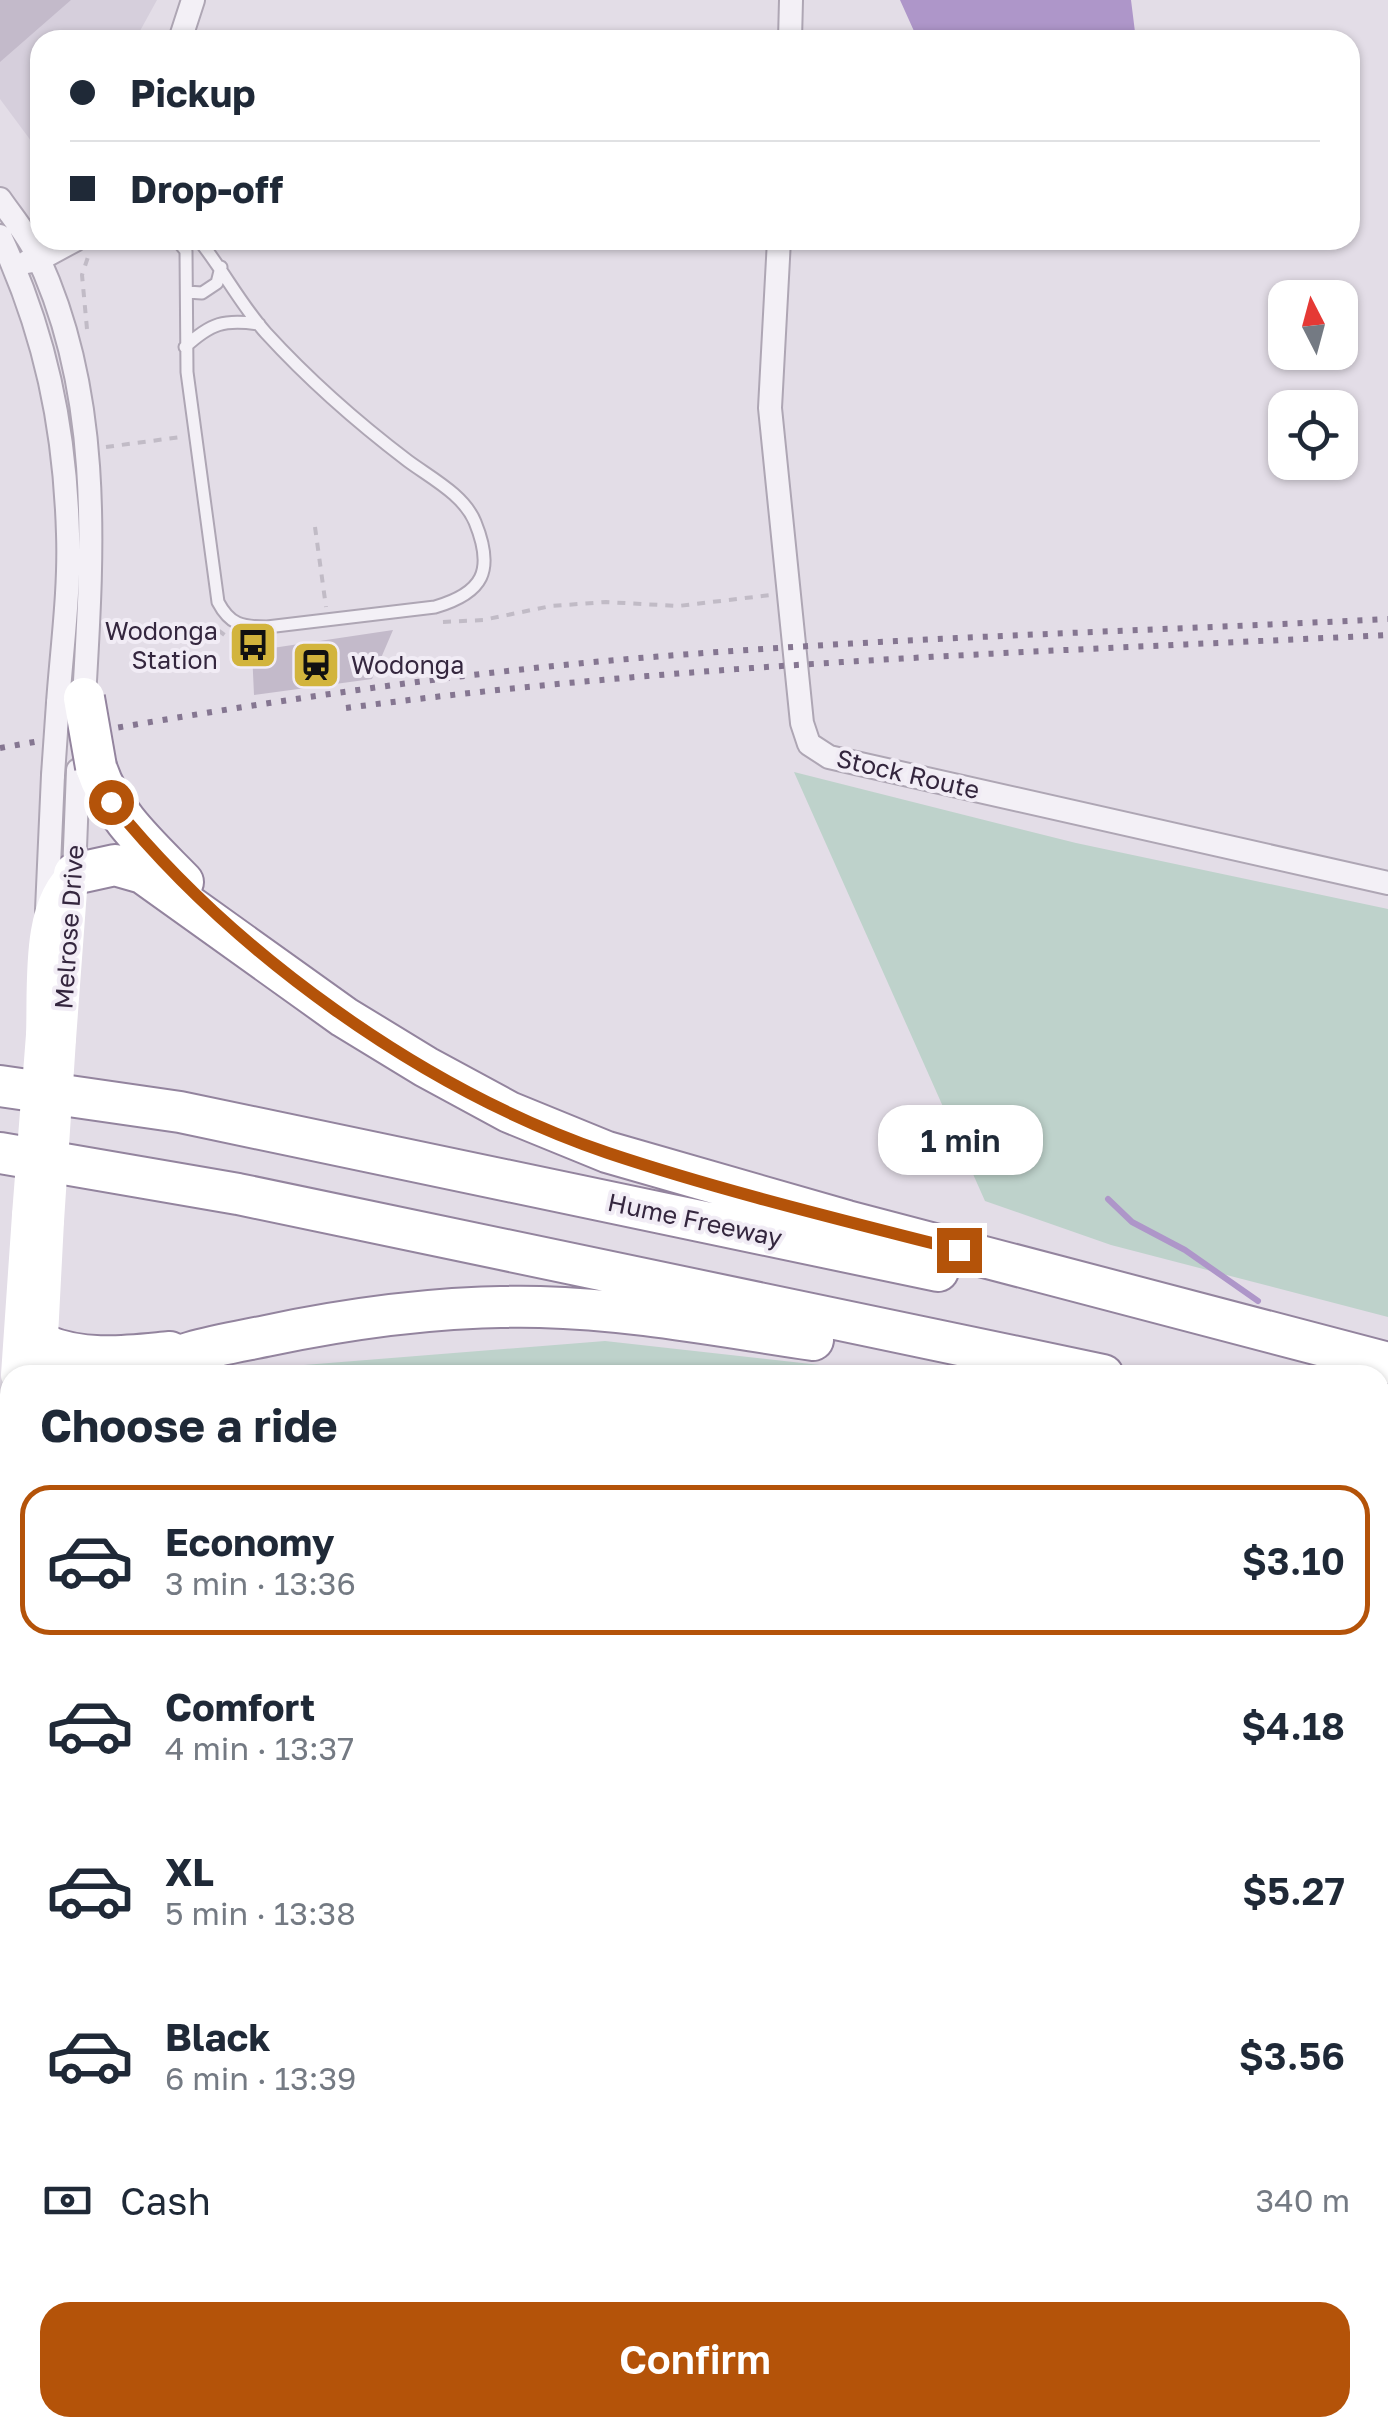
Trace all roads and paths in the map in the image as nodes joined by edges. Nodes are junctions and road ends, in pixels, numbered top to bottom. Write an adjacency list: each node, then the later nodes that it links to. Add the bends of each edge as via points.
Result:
1 (193, 0): 3 (street)
2 (791, 0): 4 (street)
3 (183, 30)
4 (790, 30)
5 (0, 199): 7 (street, Melrose Drive)
6 (0, 236): 16 (street, Melrose Drive)
7 (30, 247)
8 (32, 250): 15 (street, Melrose Drive)
9 (56, 250): 15 (street)
10 (166, 250): 14 (path)
11 (185, 250): 18 (lane)
12 (207, 250): 17 (lane)
13 (778, 250): 24 (street, Stock Route, via 770,408)
14 (174, 257)
15 (38, 260): 16 (street); 29 (street, Melrose Drive, via 76,367 88,449 92,559)
16 (14, 265): 29 (street, Melrose Drive, via 54,392 66,489)
17 (220, 266): 18 (lane, via 217,282 202,294); 19 (lane)
18 (187, 292): 20 (lane)
19 (259, 324): 20 (lane, via 220,322); 25 (lane, via 332,398 463,503 485,562 479,583 461,600)
20 (185, 348): 25 (lane, via 223,611 244,627)
21 (185, 436): 22 (path)
22 (101, 447)
23 (314, 527): 25 (path)
24 (787, 592): 26 (path, via 678,606 551,606); 32 (street, Stock Route, via 802,723 809,744 829,757)
25 (328, 620)
26 (431, 623)
27 (215, 627): 28 (path, via 241,643)
28 (259, 642)
29 (71, 701): 30 (highway, bridge); 33 (street, Melrose Drive, bridge, via 52,775)
30 (87, 768): 31 (street, Melrose Drive); 34 (highway, via 138,836)
31 (74, 874): 33 (main road, via 56,896); 34 (highway, via 110,865 137,870); 35 (main road, Melrose Drive)
32 (1388, 883)
33 (47, 923): 35 (main road, Melrose Drive)
34 (261, 955): 46 (highway, via 426,1067 606,1152)
35 (51, 1037): 38 (main road, Melrose Drive, bridge)
36 (0, 1086): 46 (highway, Hume Freeway, via 180,1112)
37 (0, 1154): 40 (highway, via 238,1194)
38 (38, 1218): 39 (main road, Melrose Drive); 42 (main road, Melrose Drive)
39 (21, 1300): 42 (main road); 43 (main road, Melrose Drive)
40 (961, 1346): 41 (highway, via 901,1352 541,1307 341,1320); 45 (highway)
41 (198, 1350): 42 (highway); 44 (highway)
42 (42, 1360)
43 (17, 1365)
44 (153, 1365)
45 (1054, 1365)
46 (1388, 1365)

